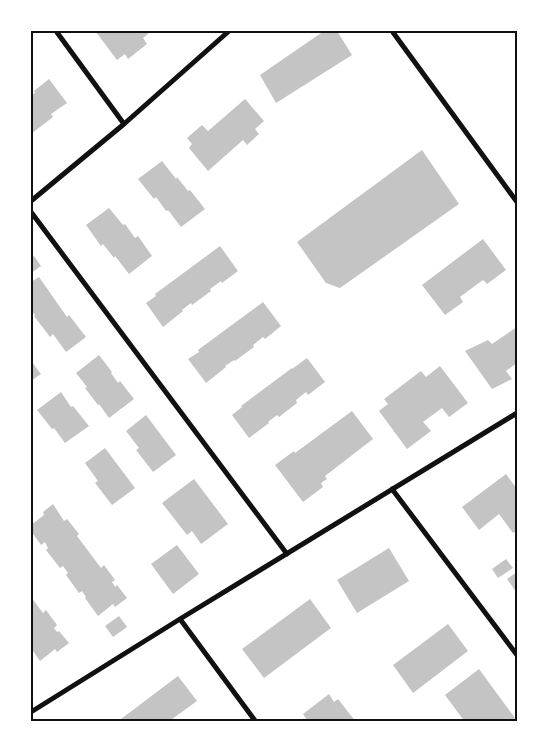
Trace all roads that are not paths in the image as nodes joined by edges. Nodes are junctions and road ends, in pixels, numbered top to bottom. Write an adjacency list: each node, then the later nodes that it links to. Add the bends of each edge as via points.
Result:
1 (56, 31): 4 (street)
2 (229, 31): 4 (street)
3 (392, 31): 6 (street)
4 (124, 124): 5 (street)
5 (31, 201)
6 (517, 202)
7 (31, 212): 10 (street)
8 (517, 414): 9 (street)
9 (392, 489): 10 (street); 12 (street)
10 (287, 554): 11 (street)
11 (180, 619): 13 (street); 14 (street)
12 (517, 654)
13 (31, 712)
14 (256, 722)

